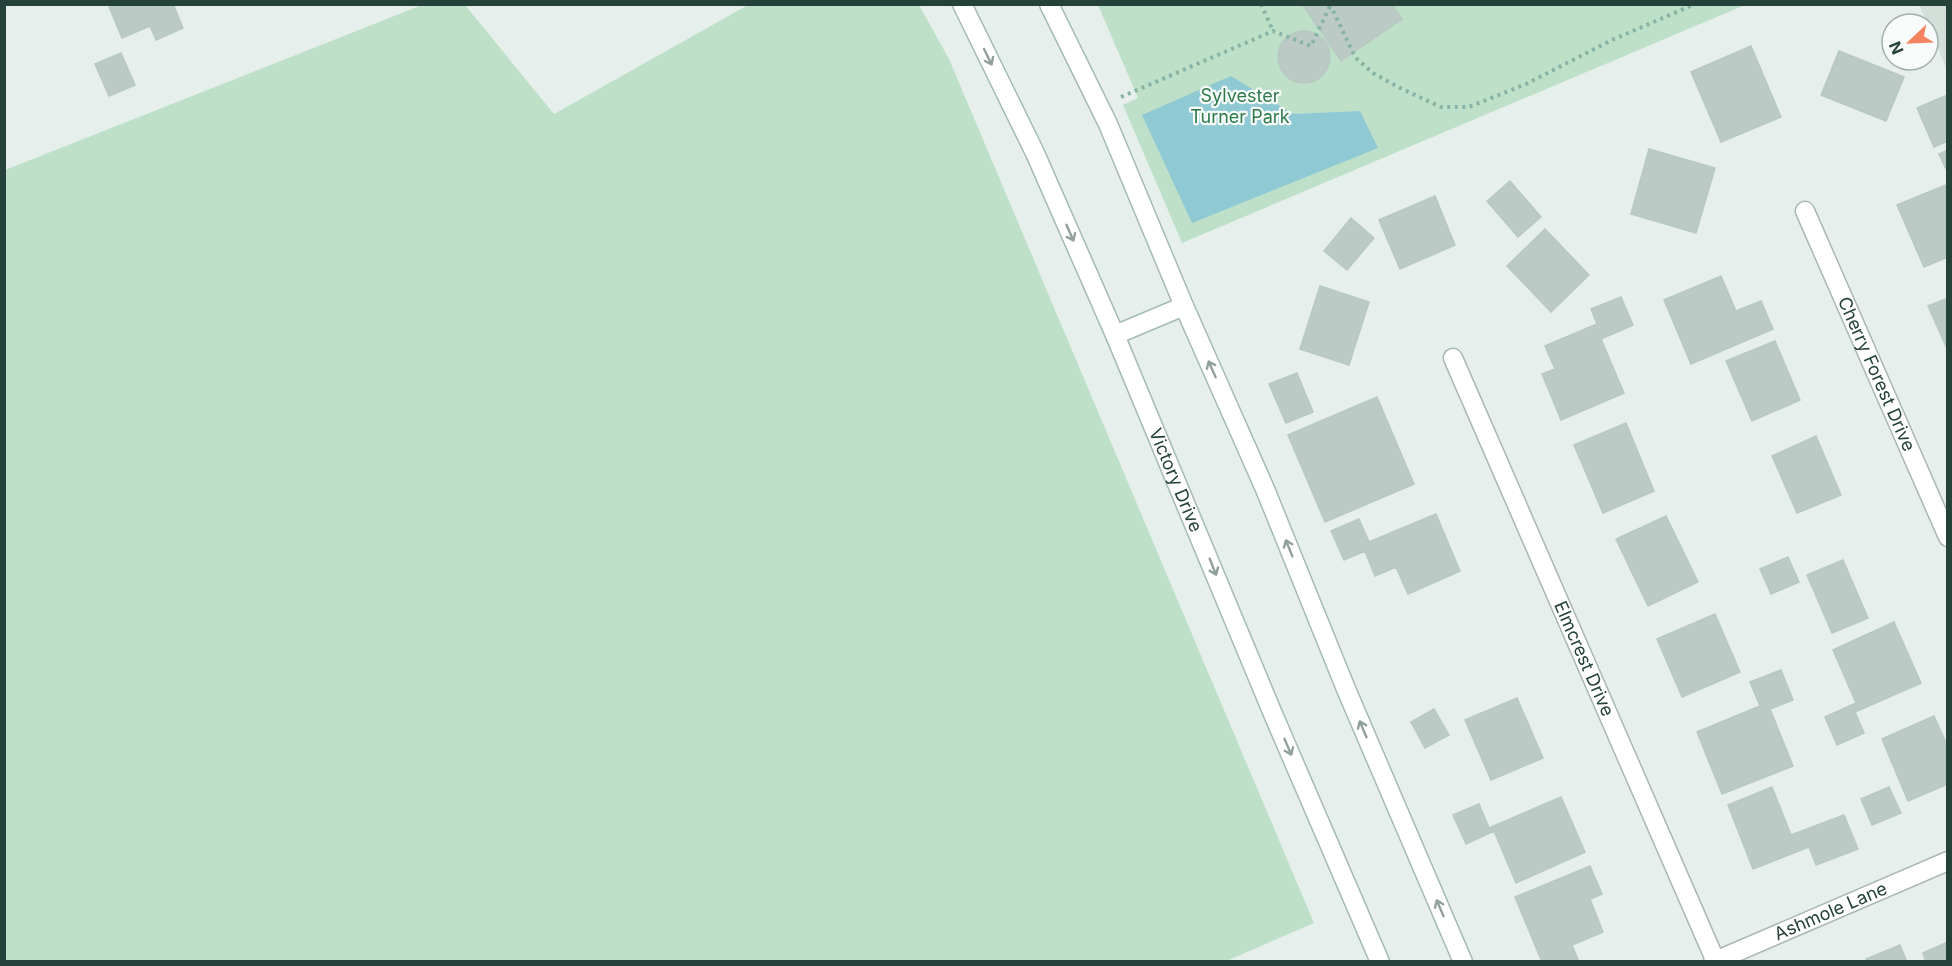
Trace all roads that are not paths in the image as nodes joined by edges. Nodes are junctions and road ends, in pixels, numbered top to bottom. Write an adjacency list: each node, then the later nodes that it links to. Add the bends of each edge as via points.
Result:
1 (962, 4): 5 (main road, Victory Drive, one-way to 5, via 1035,153)
2 (1050, 4): 4 (main road, via 1099,107)
3 (1805, 211): 7 (main road, Cherry Forest Drive)
4 (1184, 306): 5 (main road); 11 (main road, one-way to 4)
5 (1115, 335): 10 (main road, Victory Drive, one-way to 10)
6 (1453, 358): 9 (main road, Elmcrest Drive)
7 (1947, 537)
8 (1947, 861): 9 (main road, Ashmole Lane)
9 (1715, 961)
10 (1380, 962)
11 (1463, 962)

